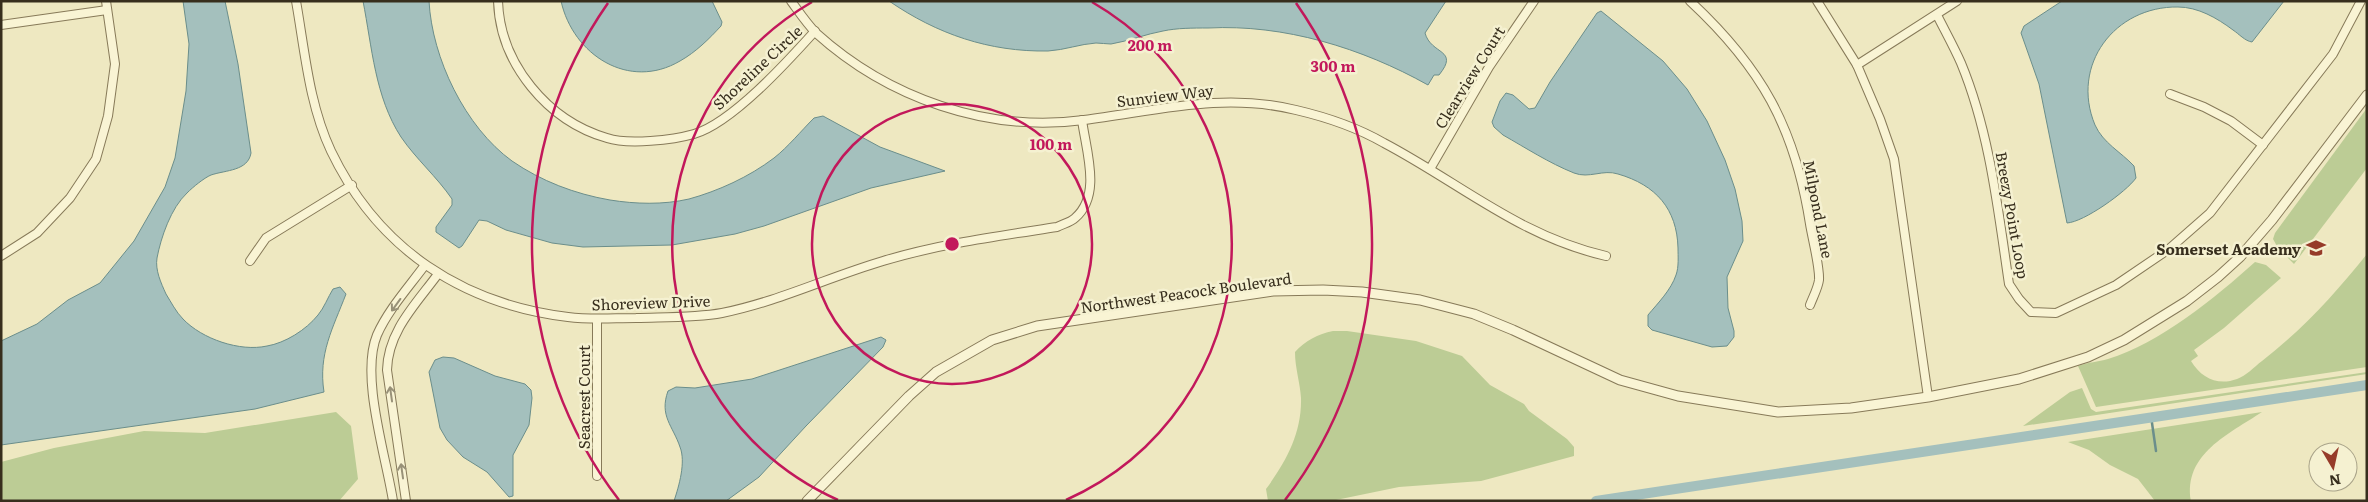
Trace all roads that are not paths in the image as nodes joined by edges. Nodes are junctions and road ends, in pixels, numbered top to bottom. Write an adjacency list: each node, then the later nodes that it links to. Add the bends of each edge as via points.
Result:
1 (296, 1): 19 (street, Shoreview Drive, via 313,102 331,151)
2 (498, 1): 12 (street, Shoreline Circle, via 511,55 532,90 564,119 608,139 662,140 695,134 725,119 790,59)
3 (791, 1): 12 (street, Sunview Way)
4 (1534, 1): 18 (street, Clearview Court, via 1489,67)
5 (1690, 1): 25 (street, Milpond Lane, via 1722,31 1762,82 1796,158 1806,194 1819,279)
6 (1817, 1): 13 (street)
7 (1957, 1): 10 (street)
8 (2361, 1): 17 (street, Breezy Point Loop, via 2333,54)
9 (106, 5): 11 (street); 20 (street, via 115,64 108,116 96,160 70,198 37,233)
10 (1937, 15): 13 (street); 17 (street, Breezy Point Loop, via 1961,64 1981,122 2010,284 2018,299 2031,312 2056,313 2080,303 2116,285 2169,249 2210,213)
11 (1, 25)
12 (815, 31): 16 (street, Sunview Way, via 868,73 907,94 951,110 992,119 1042,123)
13 (1857, 65): 27 (street, via 1894,159)
14 (2170, 94): 17 (street, via 2231,121)
15 (2367, 95): 27 (street, Northwest Peacock Boulevard, via 2259,236 2240,257 2187,301 2141,331 2088,357 2019,379)
16 (1082, 120): 18 (street, Sunview Way, via 1211,101 1257,103 1296,110 1338,123 1382,142); 26 (street, Shoreview Drive, via 1090,179 1088,202 1075,219 1058,227 882,261 722,313)
17 (2263, 145)
18 (1430, 169): 21 (street, Sunview Way, via 1478,202 1525,227 1576,249)
19 (352, 185): 22 (street, via 266,238); 23 (street, Shoreview Drive, via 388,233)
20 (1, 256)
21 (1606, 256)
22 (250, 261)
23 (425, 266): 24 (street, Shoreview Drive); 29 (street, one-way to 29, via 385,320 373,349 371,377)
24 (438, 274): 26 (street, Shoreview Drive, via 495,302 569,317); 28 (street, one-way to 24, via 387,370 388,355 399,326)
25 (1810, 305)
26 (597, 319): 30 (street, Seacrest Court)
27 (1928, 397): 33 (street, Northwest Peacock Boulevard, via 1817,411 1778,412 1727,405 1620,380 1505,326 1420,300 1352,291 1273,291 1037,326 992,340 964,354 909,396)
28 (398, 442): 29 (street); 32 (street, one-way to 28)
29 (383, 445): 31 (street)
30 (597, 476)
31 (393, 501)
32 (406, 501)
33 (807, 501)

